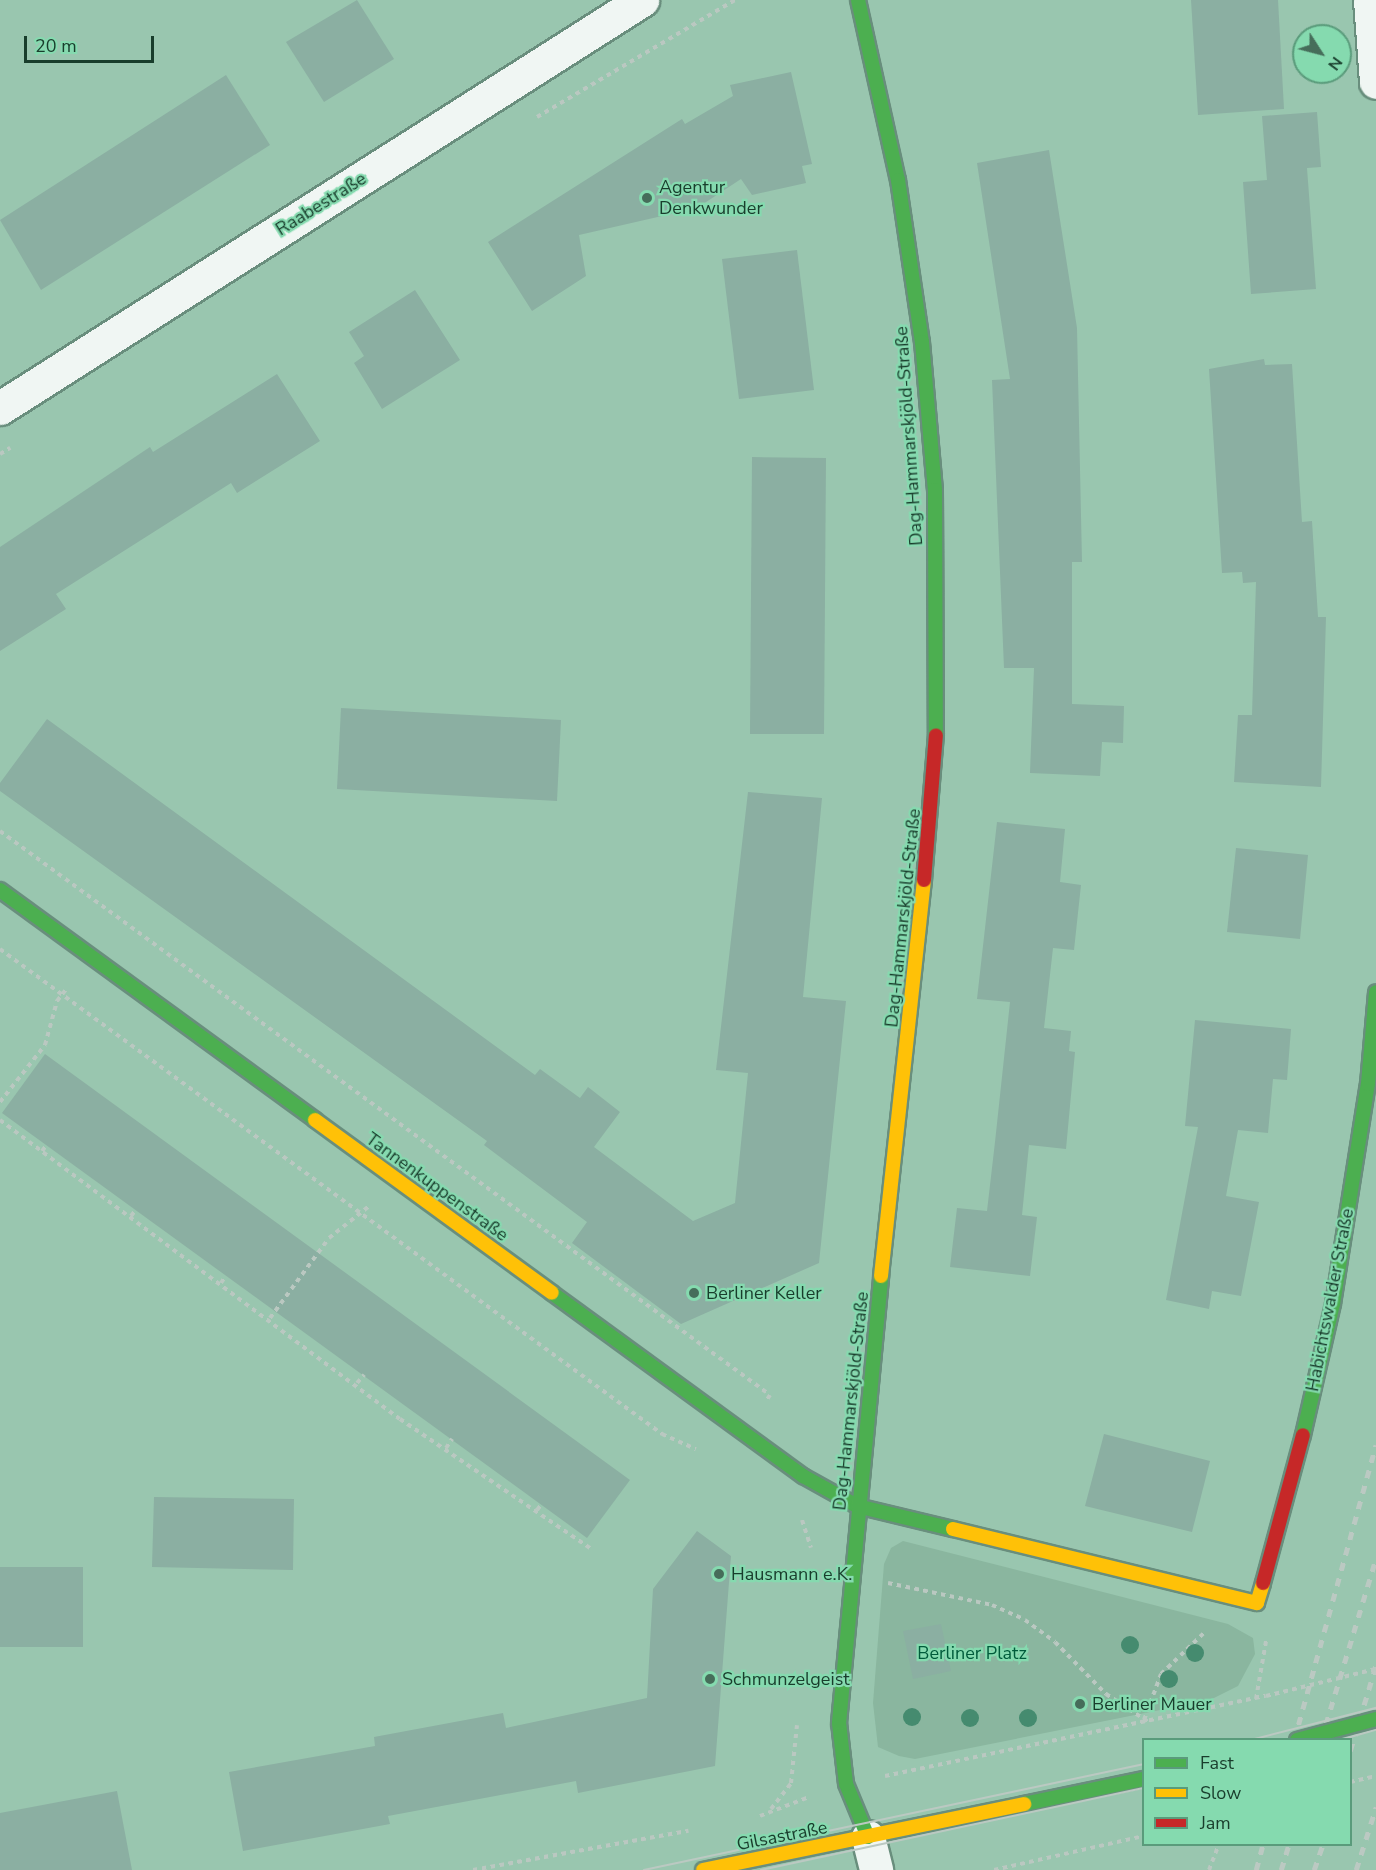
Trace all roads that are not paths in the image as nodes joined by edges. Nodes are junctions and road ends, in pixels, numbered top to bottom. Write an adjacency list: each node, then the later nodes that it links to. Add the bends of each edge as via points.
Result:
1 (642, 0): 5 (street, Raabestraße)
2 (858, 0): 8 (street, Dag-Hammarskjöld-Straße, via 898,180 922,342 935,490 938,623 935,775)
3 (1370, 0): 4 (street)
4 (1376, 82)
5 (0, 408)
6 (0, 890): 8 (street, Tannenkuppenstraße, via 803,1476)
7 (1376, 992): 8 (street, Habichtswalder Straße, via 1368,1084 1333,1304 1284,1517 1257,1603)
8 (857, 1506): 12 (street, Dag-Hammarskjöld-Straße, via 839,1723 846,1784)
9 (1376, 1719): 10 (street, bridge)
10 (1305, 1738)
11 (1142, 1779): 12 (street)
12 (868, 1837): 13 (street, Gilsastraße); 14 (street)
13 (703, 1870)
14 (876, 1870)

